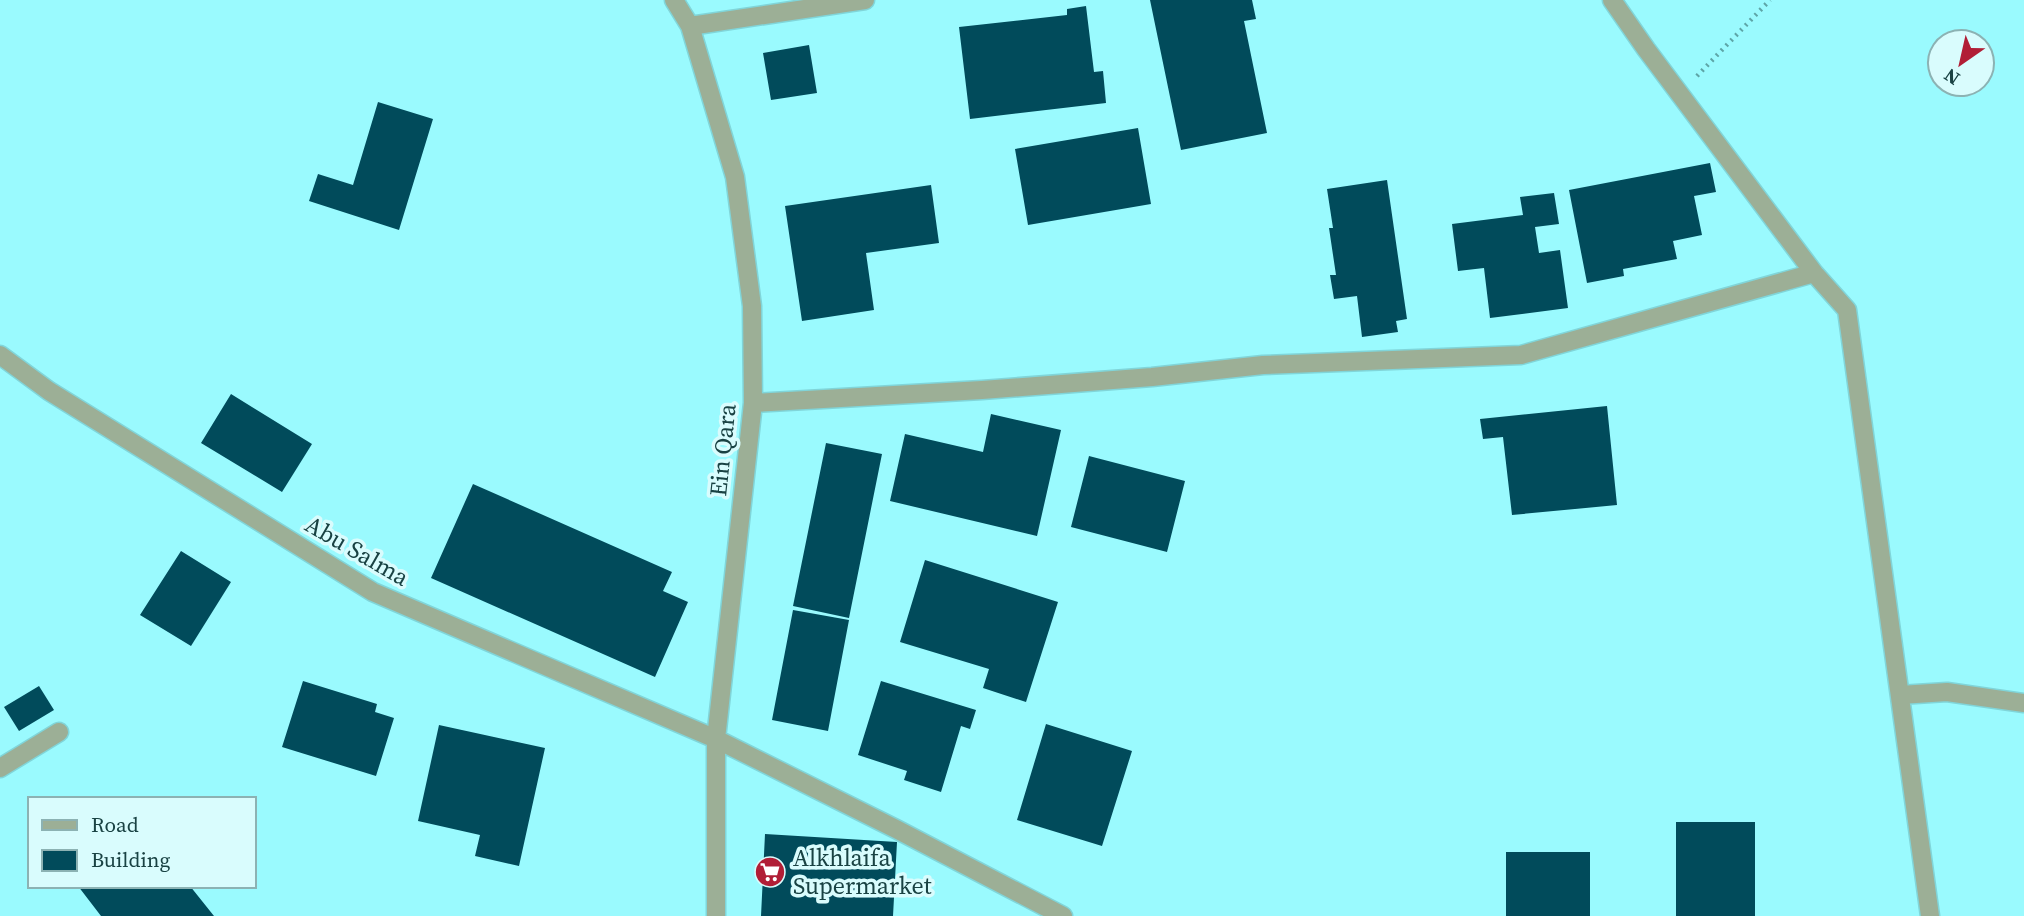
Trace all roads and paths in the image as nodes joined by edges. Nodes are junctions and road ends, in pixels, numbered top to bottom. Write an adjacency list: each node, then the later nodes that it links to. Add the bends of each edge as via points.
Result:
1 (674, 0): 6 (street, Ein Qara)
2 (864, 0): 5 (street)
3 (1612, 0): 7 (street)
4 (1770, 0): 7 (path)
5 (817, 4): 6 (street)
6 (690, 26): 10 (street, Ein Qara, via 735,177 752,306)
7 (1680, 94): 8 (street)
8 (1814, 274): 10 (street, via 1521,355 1263,365 1009,388); 11 (street, via 1847,310)
9 (0, 355): 14 (street, Abu Salma, via 48,391 373,592)
10 (753, 403): 14 (street, Ein Qara)
11 (1900, 695): 12 (street, via 1947,692); 18 (street)
12 (2024, 703)
13 (59, 732): 15 (street)
14 (716, 740): 16 (street, Ein Qara); 17 (street, Abu Salma)
15 (0, 768)
16 (716, 916)
17 (1063, 916)
18 (1930, 916)

